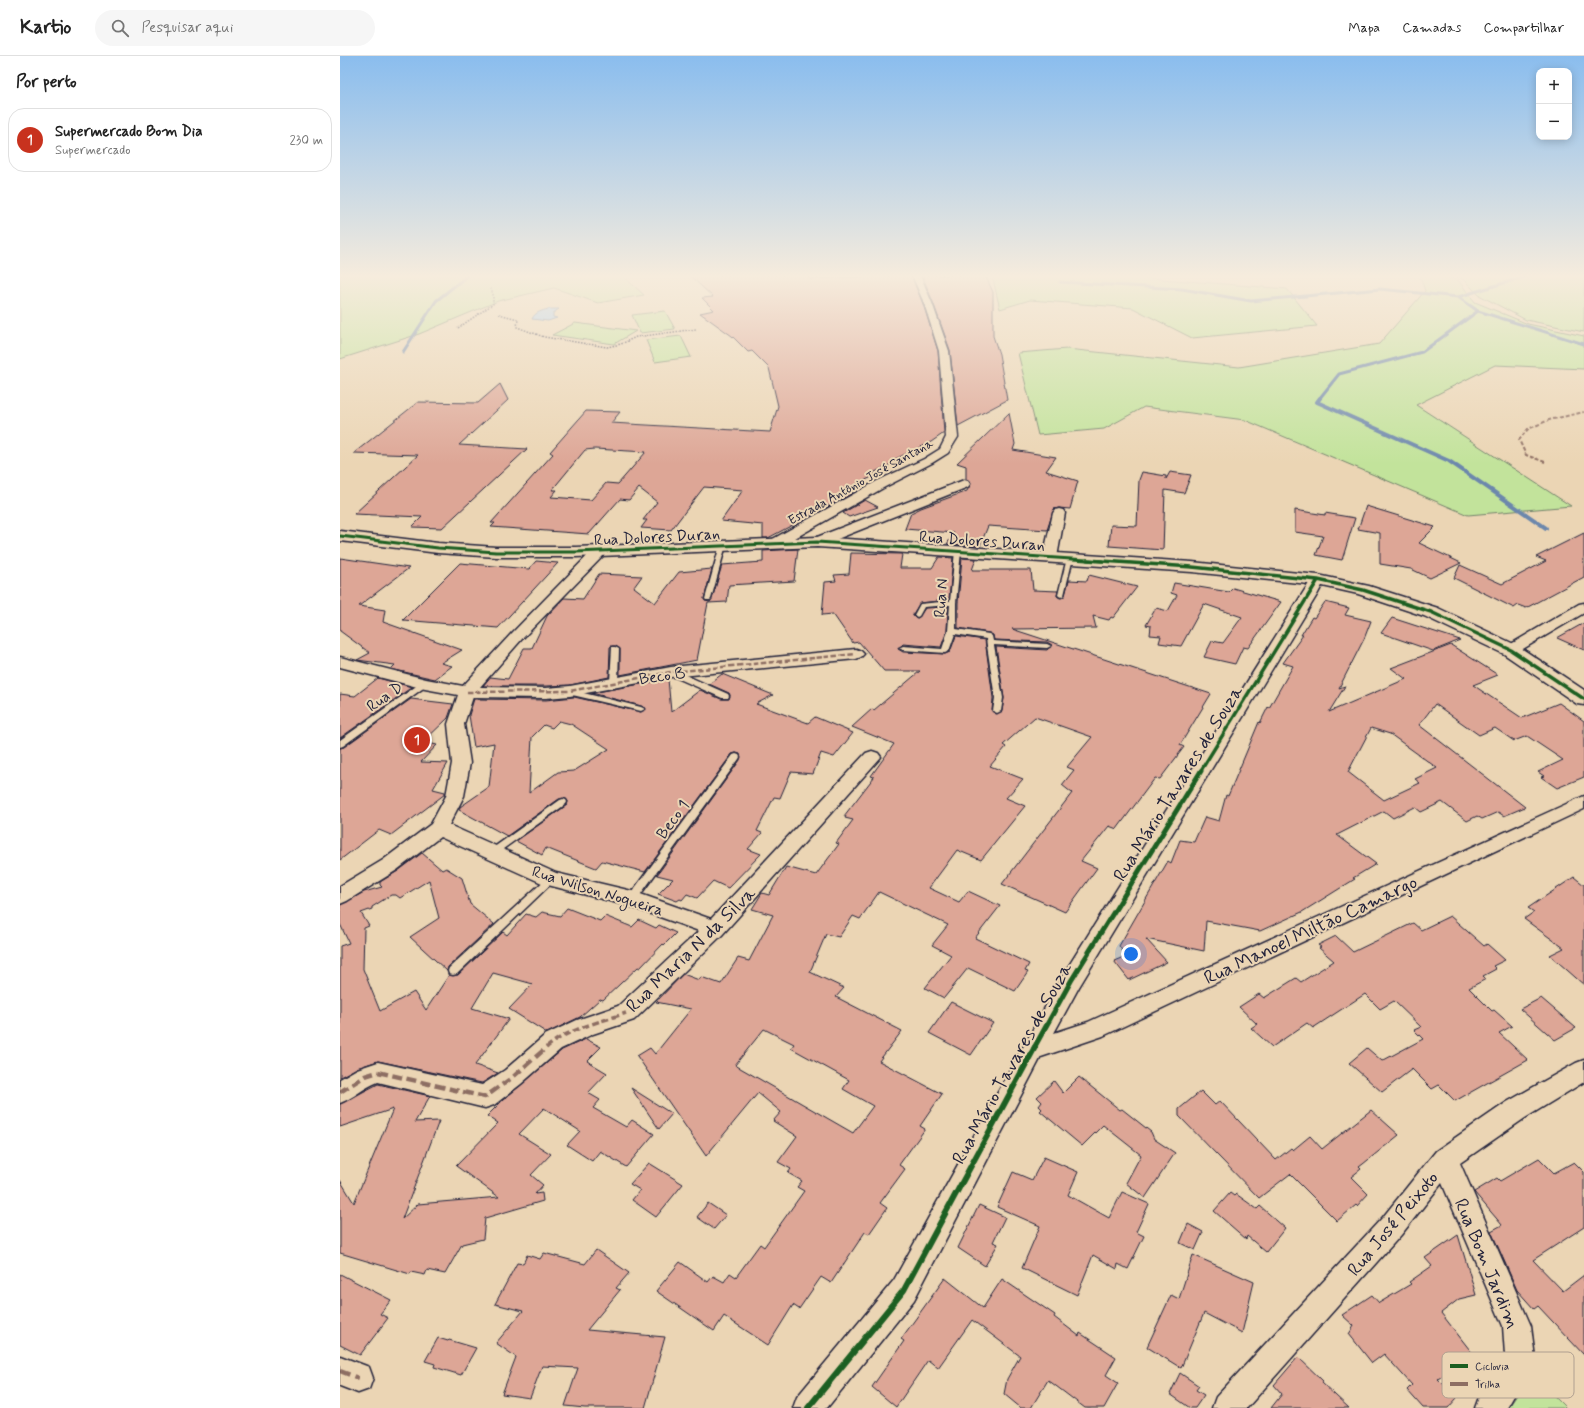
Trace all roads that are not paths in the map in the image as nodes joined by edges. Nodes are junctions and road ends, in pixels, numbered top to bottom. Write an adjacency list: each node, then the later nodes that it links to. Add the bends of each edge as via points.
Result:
1 (940, 338): 5 (street, Estrada Antônio José Santana, via 944,351 952,438 944,451)
2 (964, 484): 6 (street)
3 (1059, 513): 10 (street)
4 (343, 536): 8 (street, Rua Dolores Duran, via 456,551)
5 (776, 542): 6 (street, Rua Dolores Duran); 7 (street, Rua Dolores Duran)
6 (817, 542): 9 (street, Rua Dolores Duran)
7 (723, 545): 8 (street, Rua Dolores Duran); 14 (lane)
8 (600, 551): 30 (street, via 517,636)
9 (958, 551): 10 (street, Rua Dolores Duran); 15 (lane, Rua N)
10 (1050, 557): 11 (street, Rua Dolores Duran)
11 (1070, 558): 12 (street, Rua Dolores Duran); 13 (lane)
12 (1318, 580): 23 (street, Rua Dolores Duran, via 1363,590 1431,612); 47 (street, Rua Mário Tavares de Souza, via 1071,982)
13 (1061, 595)
14 (708, 599)
15 (953, 603): 17 (lane, via 922,604); 18 (lane, Rua N)
16 (1584, 607): 23 (street)
17 (917, 615)
18 (952, 631): 19 (lane, Rua N, via 986,636); 21 (lane, via 945,651)
19 (991, 643): 20 (lane); 34 (lane, via 999,698)
20 (1047, 646)
21 (903, 648)
22 (615, 649): 27 (lane)
23 (1511, 650): 32 (street, Rua Dolores Duran)
24 (856, 654): 26 (street, Beco B)
25 (340, 662): 28 (street, Beco B)
26 (671, 672): 27 (street, Beco B); 31 (lane)
27 (614, 682): 29 (street, Beco B)
28 (425, 684): 30 (street, Beco B); 35 (lane, Rua D)
29 (570, 691): 30 (street, Beco B); 33 (lane)
30 (467, 692): 40 (street, via 456,724 461,763 455,796)
31 (725, 696)
32 (1584, 700)
33 (641, 709)
34 (997, 711)
35 (340, 744)
36 (736, 756): 44 (lane, Beco 1)
37 (872, 757): 45 (street, Rua Maria N da Silva)
38 (563, 802): 41 (lane)
39 (1584, 802): 47 (street, Rua Manoel Miltão Camargo, via 1095,1029)
40 (438, 828): 41 (street, Rua Wilson Nogueira); 43 (street, via 390,865)
41 (493, 852): 42 (street, Rua Wilson Nogueira)
42 (552, 879): 44 (street, Rua Wilson Nogueira); 46 (lane)
43 (340, 896)
44 (632, 900): 45 (street, Rua Wilson Nogueira)
45 (715, 929): 49 (street, Rua Maria N da Silva, via 626,1013 585,1027 553,1042 513,1077 485,1097 378,1072 365,1076)
46 (453, 971)
47 (1033, 1050): 53 (street, Rua Mário Tavares de Souza, via 904,1290)
48 (1584, 1070): 50 (street, Rua José Peixoto, via 1516,1110)
49 (340, 1092)
50 (1445, 1159): 51 (street, Rua Bom Jardim, via 1517,1326); 54 (street, Rua José Peixoto, via 1392,1226)
51 (1519, 1352)
52 (1496, 1398): 55 (street, Rua Bom Jardim)
53 (808, 1408)
54 (1227, 1408)
55 (1490, 1408)

